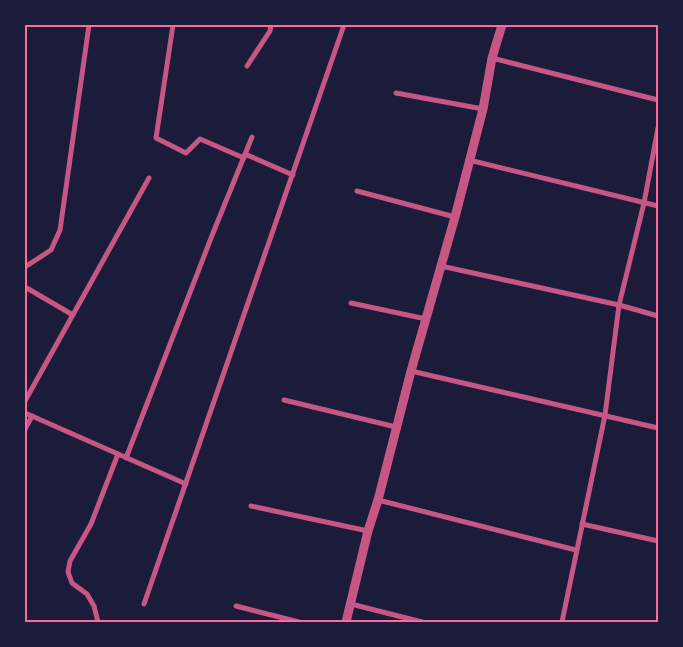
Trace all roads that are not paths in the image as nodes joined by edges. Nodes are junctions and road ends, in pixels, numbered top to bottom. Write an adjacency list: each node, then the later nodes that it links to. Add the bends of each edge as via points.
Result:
1 (90, 25): 22 (street, via 60,230 51,250)
2 (172, 25): 13 (street, via 156,138 186,153 200,139)
3 (271, 25): 7 (street, via 270,32)
4 (344, 25): 15 (street)
5 (502, 25): 6 (street)
6 (492, 58): 9 (street); 10 (street)
7 (247, 66)
8 (396, 93): 10 (street)
9 (658, 100)
10 (483, 109): 14 (street)
11 (658, 128): 18 (street)
12 (252, 138): 13 (street)
13 (244, 156): 15 (street); 39 (street)
14 (469, 160): 18 (street); 20 (street)
15 (293, 175): 40 (street)
16 (149, 178): 26 (street)
17 (357, 191): 20 (street)
18 (644, 203): 19 (street); 25 (street)
19 (658, 206)
20 (455, 217): 21 (street)
21 (440, 266): 25 (street); 28 (street)
22 (25, 267)
23 (25, 287): 26 (street)
24 (351, 303): 28 (street)
25 (619, 305): 27 (street); 33 (street)
26 (73, 315): 31 (street)
27 (658, 316)
28 (426, 320): 29 (street)
29 (411, 372): 33 (street); 35 (street)
30 (284, 400): 35 (street)
31 (25, 401)
32 (25, 413): 34 (street)
33 (605, 414): 36 (street); 43 (street)
34 (32, 416): 37 (street); 38 (street)
35 (396, 427): 41 (street)
36 (658, 428)
37 (25, 430)
38 (118, 454): 39 (street); 50 (street, via 68,572 72,583 87,594)
39 (126, 458): 40 (street)
40 (186, 484): 47 (street)
41 (378, 500): 44 (street); 46 (street)
42 (251, 506): 44 (street)
43 (582, 524): 45 (street); 46 (street)
44 (368, 531): 48 (street)
45 (658, 541)
46 (576, 550): 54 (street)
47 (144, 604)
48 (350, 604): 52 (street); 53 (street)
49 (236, 606): 51 (street)
50 (98, 622)
51 (299, 622)
52 (346, 622)
53 (422, 622)
54 (562, 622)

